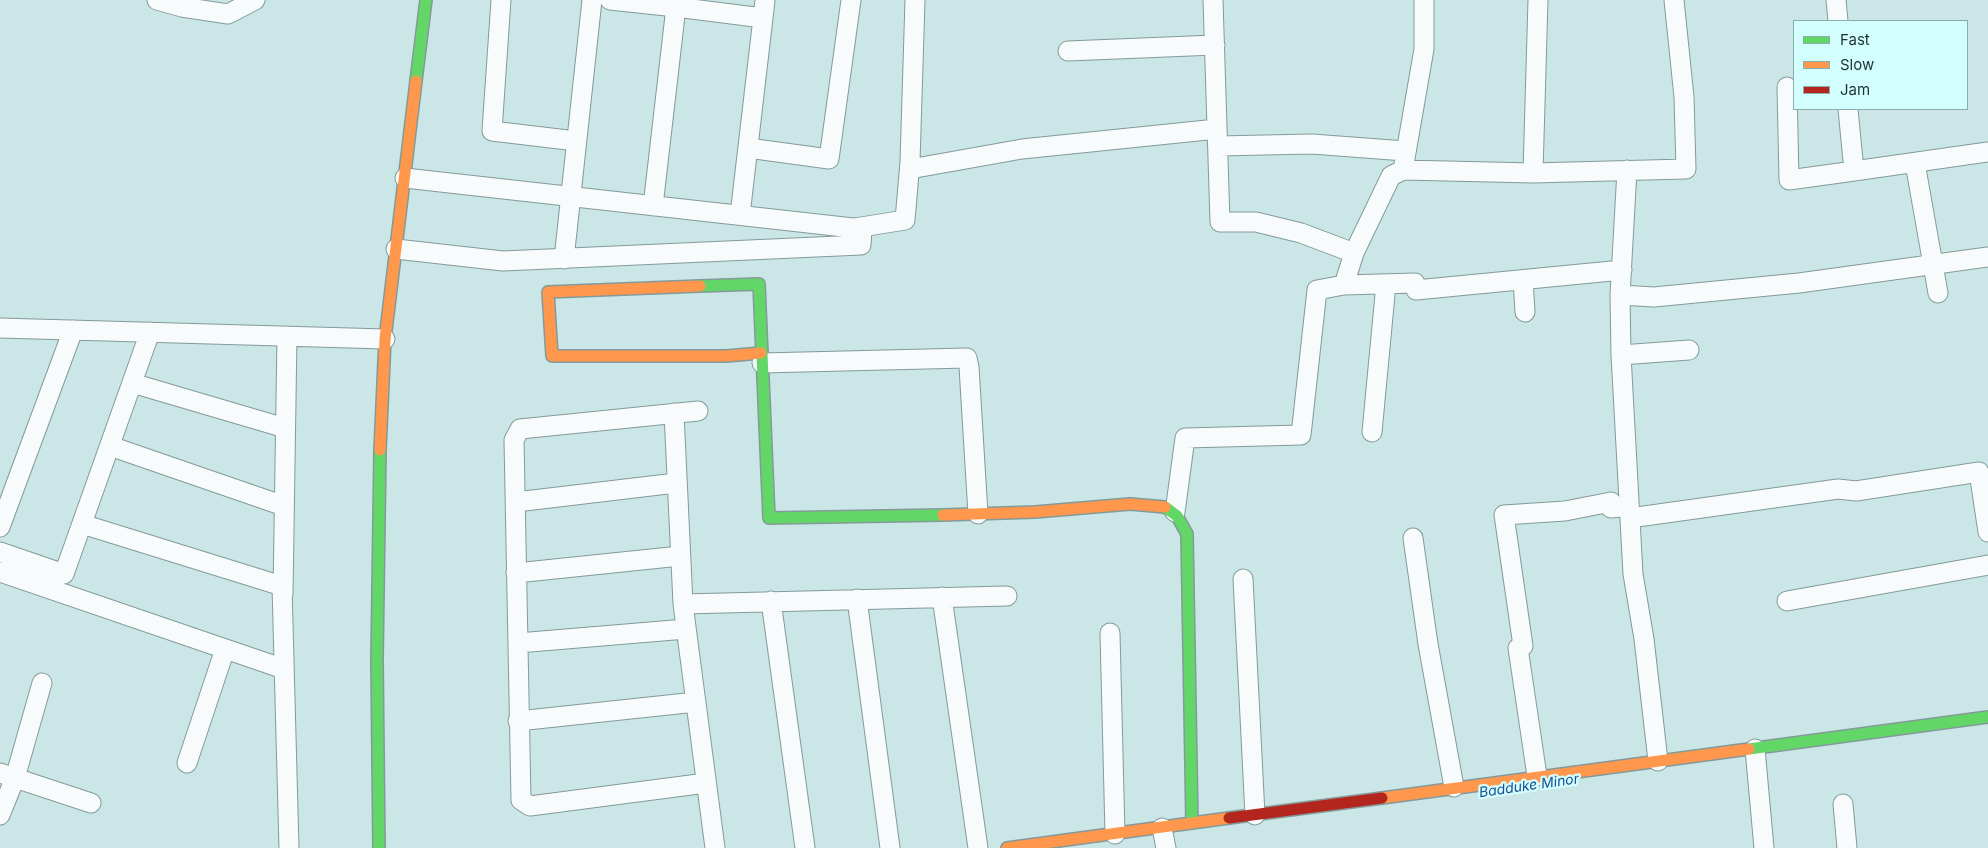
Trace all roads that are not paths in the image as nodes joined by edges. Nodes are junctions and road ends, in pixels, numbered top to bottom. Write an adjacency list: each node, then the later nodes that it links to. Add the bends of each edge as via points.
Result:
1 (157, 0): 2 (street, via 228,14)
2 (255, 0)
3 (426, 0): 31 (street)
4 (501, 0): 22 (street, via 492,131)
5 (592, 0): 22 (street)
6 (610, 0): 14 (street)
7 (851, 0): 23 (street, via 829,159)
8 (915, 0): 27 (street)
9 (1213, 0): 17 (street)
10 (1424, 0): 25 (street, via 1424,49)
11 (1538, 0): 30 (street)
12 (1674, 0): 28 (street, via 1684,97 1686,169)
13 (1836, 0): 16 (street)
14 (676, 7): 15 (street); 33 (street)
15 (764, 9): 23 (street)
16 (1838, 20)
17 (1214, 45): 18 (street); 21 (street)
18 (1068, 51)
19 (1787, 87): 29 (street, via 1789,180)
20 (1848, 110): 29 (street)
21 (1218, 138): 25 (street, via 1312,144); 27 (street, via 1022,148); 37 (street, via 1220,222 1256,222 1301,233)
22 (576, 141): 32 (street)
23 (748, 148): 34 (street)
24 (1988, 152): 26 (street)
25 (1404, 160): 30 (street); 37 (street, via 1391,176)
26 (1915, 163): 29 (street); 40 (street)
27 (910, 169): 35 (street, via 904,220)
28 (1627, 170): 30 (street); 41 (street)
29 (1854, 171)
30 (1533, 173)
31 (405, 178): 32 (street); 36 (street)
32 (571, 197): 33 (street); 39 (street)
33 (653, 206): 34 (street)
34 (740, 215): 35 (street)
35 (855, 228): 39 (street, via 862,229 861,245)
36 (396, 248): 39 (street, via 503,261); 52 (street)
37 (1354, 254): 44 (street)
38 (1988, 256): 40 (street)
39 (564, 258)
40 (1932, 264): 45 (street); 46 (street, via 1789,284 1654,296)
41 (1622, 270): 42 (street); 46 (street)
42 (1523, 280): 43 (street, via 1416,290 1415,283); 47 (street)
43 (1386, 284): 44 (street); 60 (street)
44 (1344, 285): 65 (street, via 1318,290 1301,435 1185,438)
45 (1938, 293)
46 (1620, 295): 54 (street)
47 (1525, 312)
48 (0, 328): 49 (street)
49 (72, 330): 50 (street); 69 (street)
50 (150, 332): 51 (street); 56 (street)
51 (286, 336): 52 (street); 59 (street)
52 (385, 339): 109 (street, via 377,660)
53 (1689, 350): 54 (street)
54 (1621, 355): 66 (street)
55 (761, 358): 55 (street, via 759,284 548,292 552,356); 67 (street, via 966,358 970,367); 67 (street, via 769,518)
56 (132, 383): 59 (street); 61 (street)
57 (698, 411): 58 (street)
58 (674, 413): 62 (street); 63 (street, via 520,429 514,440)
59 (285, 428): 64 (street)
60 (1372, 432)
61 (110, 446): 64 (street); 68 (street)
62 (676, 483): 63 (street); 73 (street)
63 (516, 502): 76 (street)
64 (284, 506): 78 (street)
65 (1175, 512): 67 (street, via 1160,506 1130,506); 105 (street, via 1187,534)
66 (1629, 512): 70 (street, via 1838,489 1856,491 1979,472); 95 (street, via 1633,574); 98 (street, via 1611,508 1611,502 1565,511 1504,515 1523,646 1518,648)
67 (978, 514)
68 (82, 524): 72 (street, via 64,574); 78 (street, via 282,586)
69 (0, 527)
70 (1988, 532)
71 (1413, 538): 100 (street)
72 (0, 552)
73 (680, 556): 76 (street); 84 (street)
74 (1988, 565): 83 (street)
75 (0, 572): 88 (street)
76 (516, 573): 87 (street)
77 (1243, 578): 104 (street)
78 (283, 594): 89 (street)
79 (1007, 596): 80 (street)
80 (942, 597): 81 (street); 113 (street)
81 (857, 599): 82 (street); 112 (street)
82 (771, 601): 84 (street); 111 (street)
83 (1787, 601)
84 (683, 604): 85 (street)
85 (686, 629): 87 (street); 91 (street)
86 (1110, 633): 107 (street)
87 (518, 644): 93 (street)
88 (225, 649): 89 (street); 96 (street)
89 (284, 669): 108 (street)
90 (42, 683): 97 (street)
91 (696, 702): 93 (street); 99 (street)
92 (1988, 716): 94 (street)
93 (518, 721): 99 (street, via 521,800 530,806)
94 (1755, 749): 95 (street); 116 (street)
95 (1658, 761): 98 (street)
96 (186, 762)
97 (7, 776): 101 (street); 103 (street)
98 (1537, 776): 100 (street)
99 (706, 783): 110 (street)
100 (1454, 787): 104 (street)
101 (91, 803)
102 (1843, 804): 117 (street)
103 (0, 815)
104 (1255, 815): 105 (street)
105 (1192, 823): 106 (street)
106 (1162, 828): 107 (street); 115 (street)
107 (1115, 834): 114 (street)
108 (289, 848)
109 (379, 848)
110 (715, 848)
111 (805, 848)
112 (890, 848)
113 (978, 848)
114 (1007, 848)
115 (1166, 848)
116 (1764, 848)
117 (1847, 848)

